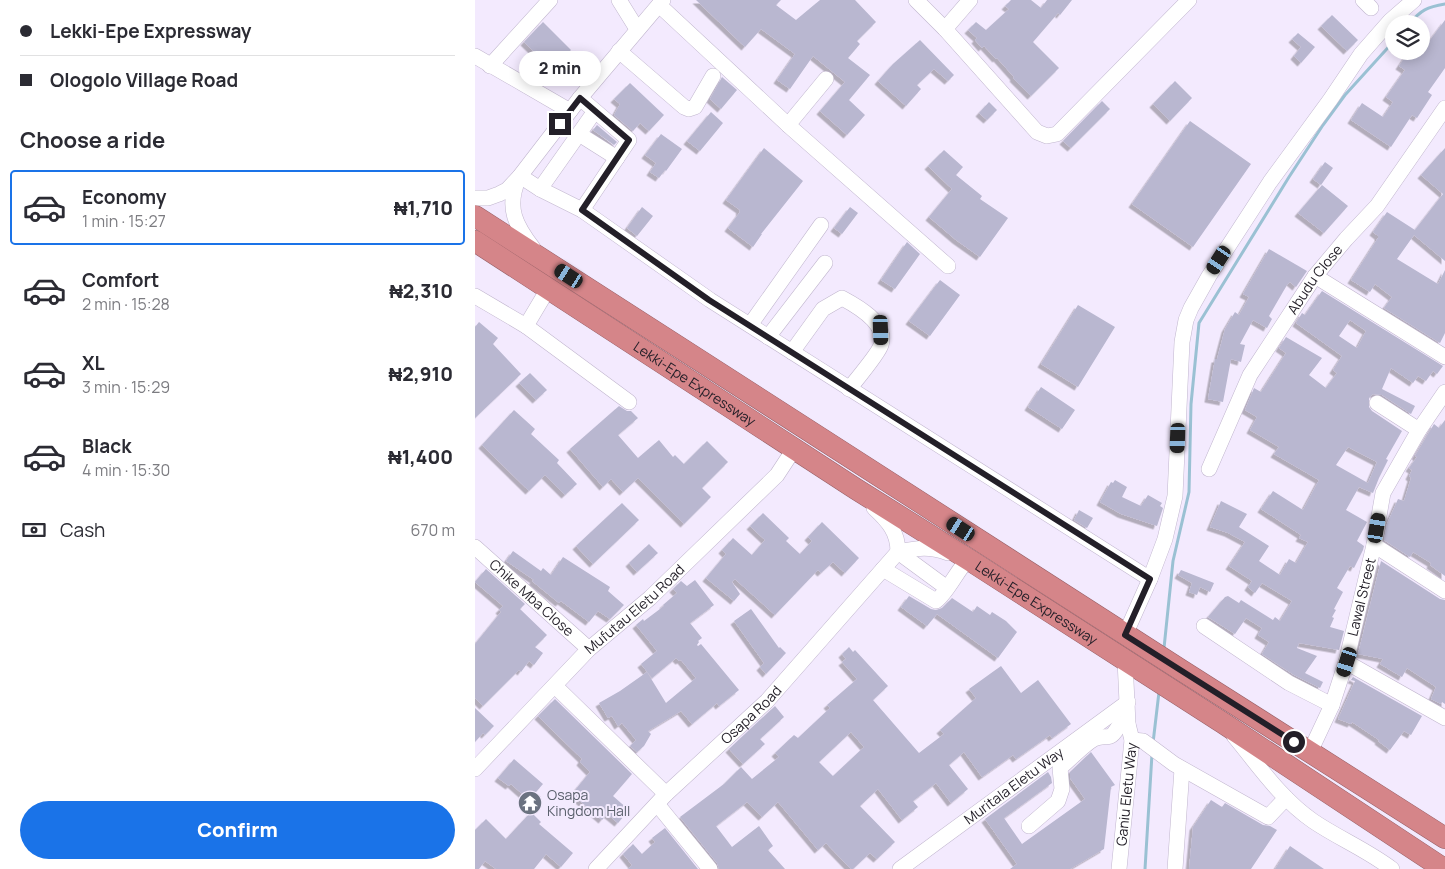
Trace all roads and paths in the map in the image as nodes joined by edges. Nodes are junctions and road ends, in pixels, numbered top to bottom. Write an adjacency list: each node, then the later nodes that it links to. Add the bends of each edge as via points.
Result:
1 (550, 0): 12 (street)
2 (619, 0): 8 (street)
3 (916, 0): 9 (street)
4 (970, 0): 9 (street)
5 (1189, 0): 9 (street, via 1057,134 1047,136 1037,132)
6 (1414, 0): 53 (street, via 1361,54 1270,182 1209,276 1185,320 1175,490 1165,539)
7 (661, 2): 8 (street); 19 (street)
8 (637, 29): 10 (street)
9 (945, 29)
10 (619, 51): 13 (street, via 689,109 695,107); 15 (street)
11 (475, 56): 12 (street)
12 (490, 66): 17 (street)
13 (713, 76)
14 (826, 79): 19 (street)
15 (580, 98): 17 (street); 18 (street)
16 (1445, 108): 32 (street, Abudu Close, via 1377,206)
17 (570, 111): 22 (street)
18 (595, 111): 20 (street); 21 (street, via 629,140)
19 (788, 125): 31 (street)
20 (579, 134): 21 (street); 23 (street)
21 (617, 158): 25 (street)
22 (520, 176): 23 (street); 24 (street, via 499,194); 30 (street, via 512,199 515,221 533,249)
23 (540, 189): 25 (street)
24 (475, 198)
25 (582, 210): 35 (street)
26 (475, 216): 30 (highway, Lekki-Epe Expressway)
27 (821, 225): 35 (street)
28 (475, 241): 33 (highway, Lekki-Epe Expressway)
29 (825, 264): 37 (street)
30 (553, 266): 57 (highway, Lekki-Epe Expressway)
31 (948, 266)
32 (1315, 276): 39 (street); 46 (street, Abudu Close, via 1250,376)
33 (548, 289): 36 (street); 45 (highway, Lekki-Epe Expressway)
34 (475, 296): 36 (street)
35 (749, 325): 37 (street)
36 (526, 326): 42 (street)
37 (768, 337): 38 (street)
38 (792, 352): 40 (street); 40 (street, via 823,309 842,298 865,310 881,330 881,345)
39 (1445, 358)
40 (849, 388): 53 (street)
41 (1445, 392): 44 (street, Lawal Street)
42 (629, 402)
43 (1377, 403): 44 (street)
44 (1419, 430): 48 (street, Lawal Street, via 1383,493)
45 (794, 449): 47 (highway, Lekki-Epe Expressway); 58 (street, Mufutau Eletu Road, via 777,475 649,598)
46 (1209, 469)
47 (856, 489): 50 (street, via 890,523); 51 (highway, Lekki-Epe Expressway)
48 (1374, 545): 55 (street); 59 (street, Lawal Street)
49 (477, 551): 58 (street, Chike Mba Close)
50 (898, 552): 51 (street, via 918,547 935,548); 52 (street, Osapa Road); 54 (street)
51 (969, 560): 54 (street); 60 (highway, Lekki-Epe Expressway)
52 (883, 569): 54 (street, via 936,601); 73 (street, Osapa Road, via 767,700)
53 (1150, 579): 57 (street)
54 (947, 588)
55 (1445, 591)
56 (1204, 626): 63 (street, via 1289,683)
57 (1132, 639): 69 (highway, Lekki-Epe Expressway)
58 (589, 649): 61 (street, Mufutau Eletu Road)
59 (1347, 662): 63 (street, Lawal Street); 64 (street)
60 (1132, 664): 62 (street, Ganiu Eletu Way); 65 (highway, Lekki-Epe Expressway)
61 (555, 686): 71 (street, Mufutau Eletu Road); 73 (street)
62 (1128, 702): 66 (street, Ganiu Eletu Way); 79 (street, Muritala Eletu Way)
63 (1333, 705): 69 (street, Lawal Street)
64 (1445, 718)
65 (1223, 723): 68 (highway, Lekki-Epe Expressway); 72 (street)
66 (1129, 724): 67 (street, Ganiu Eletu Way); 74 (street, via 1120,724 1111,737 1095,739 1060,768 1062,789 1058,801)
67 (1137, 740): 70 (street); 80 (street, Ganiu Eletu Way)
68 (1260, 748): 76 (highway, via 1280,752); 83 (highway, Lekki-Epe Expressway)
69 (1310, 752): 75 (highway, Lekki-Epe Expressway)
70 (1178, 767): 72 (street, via 1269,817); 81 (street)
71 (475, 769)
72 (1286, 798): 82 (street, via 1312,820 1375,856)
73 (661, 799): 77 (street, Osapa Road); 78 (street)
74 (1029, 826)
75 (1445, 838)
76 (1445, 859)
77 (596, 869)
78 (710, 869)
79 (900, 869)
80 (1119, 869)
81 (1175, 869)
82 (1391, 869)
83 (1444, 869)

